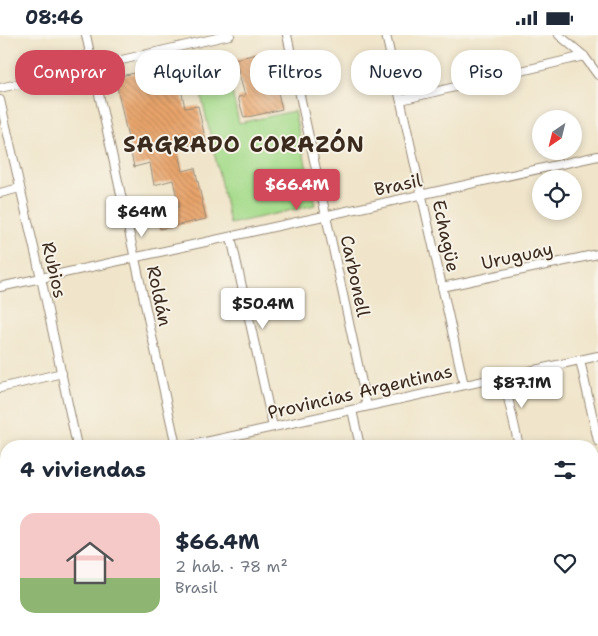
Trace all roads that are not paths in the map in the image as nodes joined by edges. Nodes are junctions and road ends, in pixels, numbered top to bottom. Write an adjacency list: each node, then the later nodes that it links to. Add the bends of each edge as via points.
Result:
1 (86, 35): 8 (street, Roldán)
2 (188, 35): 7 (street)
3 (230, 35): 7 (street)
4 (286, 35): 21 (street, Carbonell)
5 (386, 35): 16 (street, Echagüe)
6 (559, 35): 9 (street)
7 (190, 44): 10 (street)
8 (90, 50)
9 (584, 56): 11 (street); 16 (street)
10 (125, 60)
11 (598, 75)
12 (15, 85): 13 (street)
13 (0, 88)
14 (100, 95): 24 (street, Roldán)
15 (0, 100): 18 (street, Rubios)
16 (401, 100): 20 (street, Echagüe)
17 (598, 156): 20 (street, Brasil)
18 (20, 188): 19 (street); 25 (street, Rubios)
19 (0, 193)
20 (422, 195): 21 (street, Brasil); 27 (street, Echagüe)
21 (327, 216): 22 (street, Brasil); 34 (street, Carbonell)
22 (231, 237): 24 (street, Brasil); 36 (street)
23 (598, 254): 27 (street, Uruguay)
24 (135, 258): 25 (street, Brasil); 38 (street, Roldán)
25 (41, 278): 26 (street, Brasil); 30 (street, Rubios)
26 (0, 287)
27 (442, 287): 32 (street, Echagüe)
28 (598, 356): 29 (street, Provincias Argentinas)
29 (580, 360): 31 (street, Provincias Argentinas); 42 (street)
30 (62, 373): 33 (street); 37 (street, Rubios)
31 (503, 376): 32 (street, Provincias Argentinas); 41 (street)
32 (464, 385): 34 (street, Provincias Argentinas)
33 (0, 388)
34 (367, 406): 35 (street, Provincias Argentinas)
35 (352, 409): 36 (street, Provincias Argentinas); 40 (street)
36 (273, 427): 39 (street, Provincias Argentinas)
37 (76, 440)
38 (175, 440)
39 (222, 440)
40 (359, 440)
41 (518, 440)
42 (598, 440)

